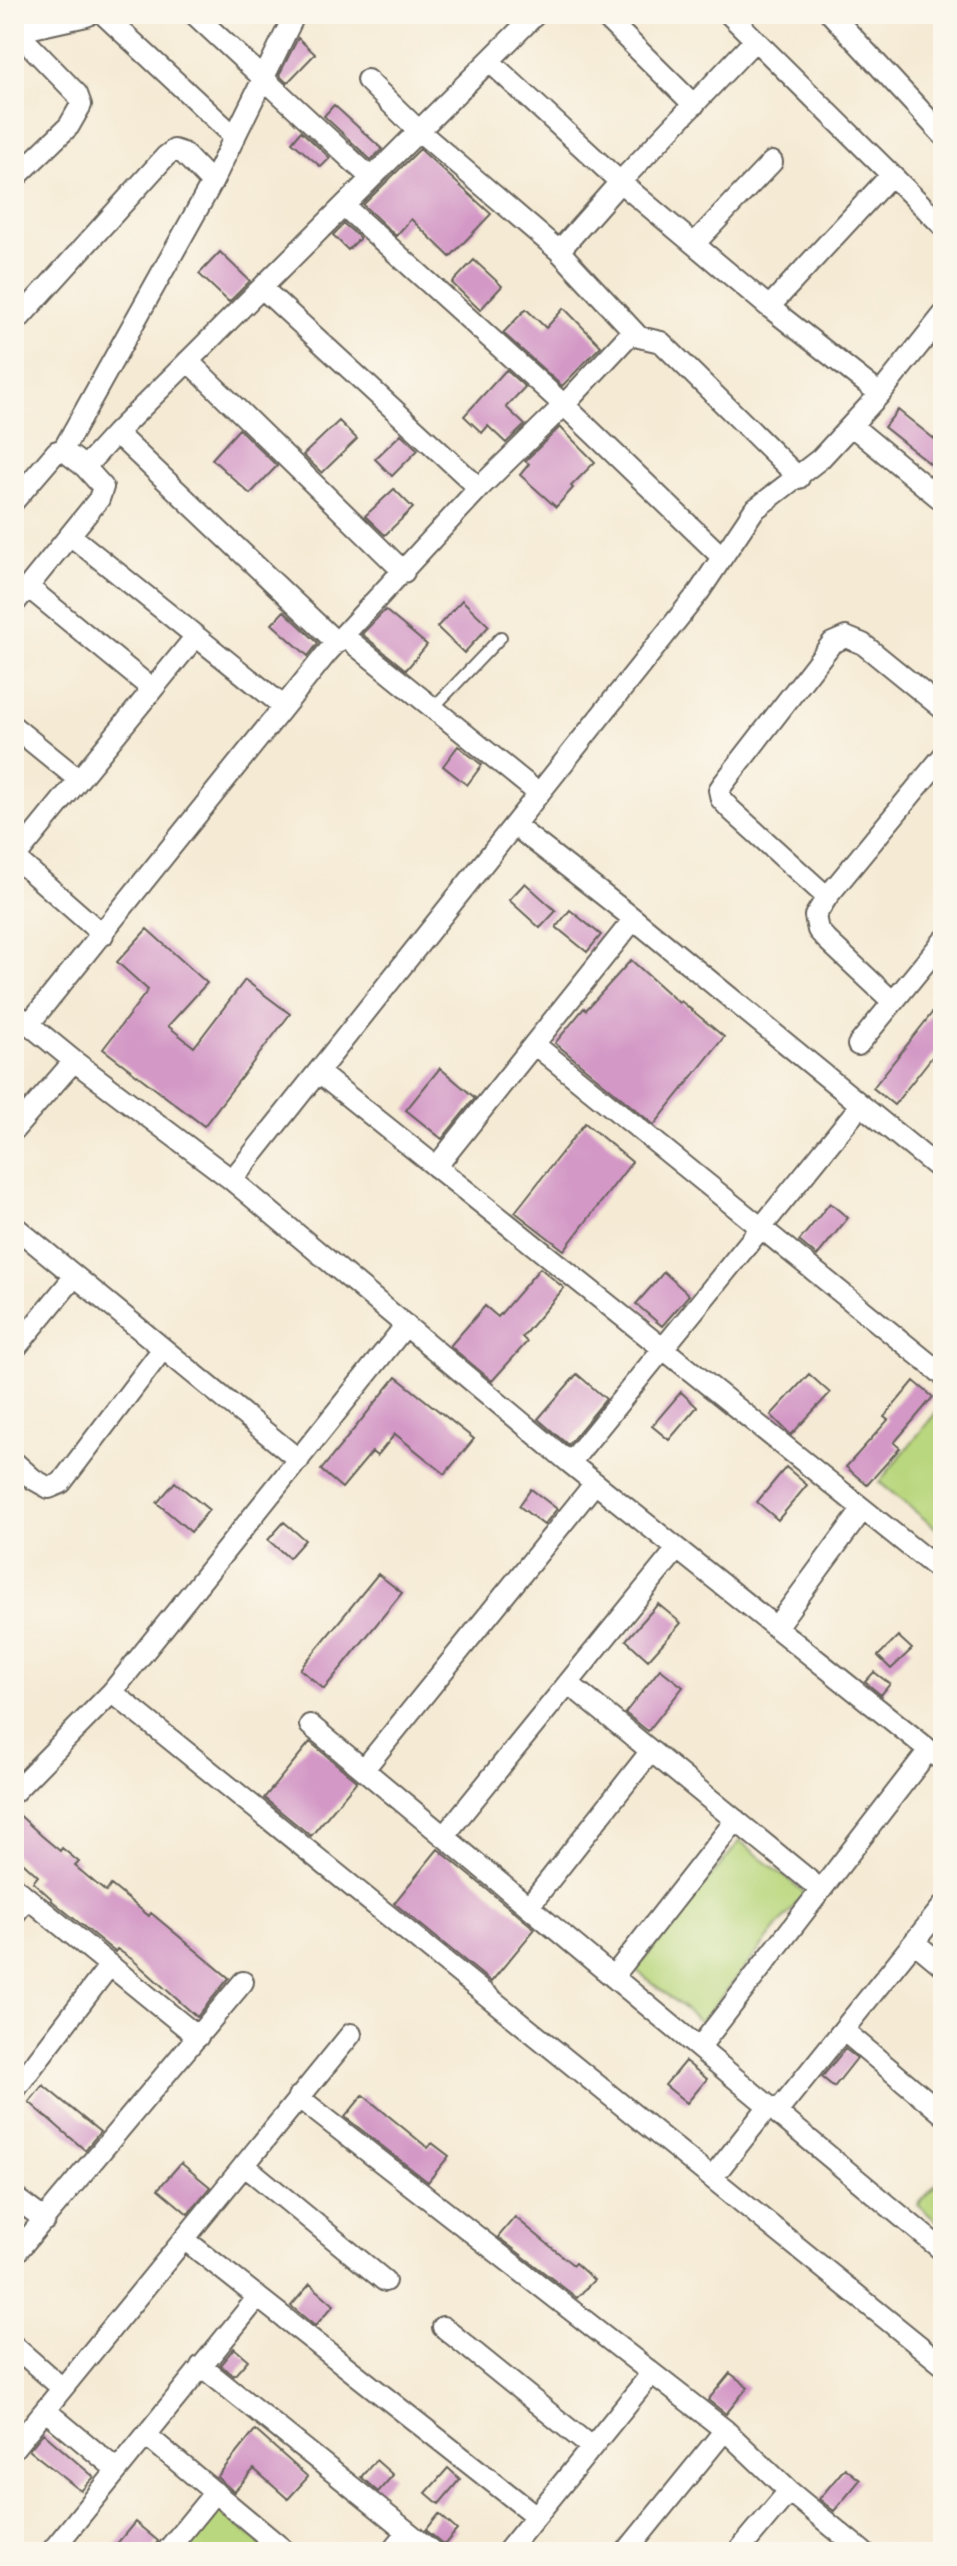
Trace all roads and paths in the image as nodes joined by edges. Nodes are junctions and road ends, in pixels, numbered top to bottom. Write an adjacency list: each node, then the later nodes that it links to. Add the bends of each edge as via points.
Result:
1 (86, 14): 9 (street)
2 (103, 14): 17 (street)
3 (194, 14): 12 (street)
4 (536, 14): 11 (street)
5 (602, 14): 14 (street)
6 (729, 14): 10 (street)
7 (831, 14): 16 (street)
8 (292, 20): 12 (street)
9 (14, 30): 19 (street, via 77,94 81,105 69,126)
10 (755, 40): 14 (street); 20 (street)
11 (489, 61): 15 (street); 22 (street)
12 (263, 80): 17 (street); 21 (street)
13 (367, 80): 15 (street)
14 (694, 105): 22 (street)
15 (419, 131): 21 (street); 27 (street)
16 (943, 135)
17 (235, 137): 23 (street)
18 (772, 162): 26 (street)
19 (17, 169)
20 (891, 175): 25 (street); 29 (street)
21 (371, 178): 24 (street)
22 (620, 182): 26 (street); 27 (street)
23 (212, 183): 31 (street, via 174,150); 38 (street)
24 (344, 206): 28 (street); 35 (street)
25 (943, 226)
26 (695, 243): 29 (street)
27 (559, 251): 32 (street)
28 (262, 288): 33 (street); 41 (street)
29 (769, 307): 34 (street)
30 (943, 315): 34 (street)
31 (14, 324)
32 (633, 331): 35 (street); 40 (street, via 661,342)
33 (188, 361): 37 (street); 46 (street)
34 (880, 394): 36 (street)
35 (564, 405): 41 (street); 45 (street)
36 (852, 426): 40 (street); 43 (street)
37 (116, 433): 39 (street); 51 (street)
38 (63, 450): 39 (street); 42 (street, via 52,455)
39 (85, 467): 44 (street, via 103,491)
40 (799, 478): 45 (street, via 754,510)
41 (479, 488): 46 (street)
42 (14, 501)
43 (943, 501)
44 (70, 535): 47 (street); 49 (street)
45 (722, 557): 59 (street)
46 (404, 572): 51 (street)
47 (28, 587): 48 (street); 52 (street)
48 (14, 604)
49 (196, 636): 52 (street); 53 (street)
50 (501, 637): 54 (lane)
51 (340, 639): 53 (street); 54 (street)
52 (152, 689): 58 (street)
53 (283, 706): 64 (street)
54 (433, 708): 59 (street)
55 (943, 709): 62 (street, via 863,644 846,637 832,643 719,790 731,810)
56 (14, 727): 58 (street)
57 (943, 756): 62 (street)
58 (78, 779): 61 (street)
59 (538, 793): 60 (street)
60 (514, 825): 63 (street); 71 (street)
61 (14, 858): 64 (street)
62 (827, 897): 66 (street, via 815,916 818,930)
63 (634, 919): 68 (street); 72 (street)
64 (103, 935): 67 (street)
65 (943, 941): 66 (street)
66 (893, 1002): 69 (street)
67 (22, 1018): 70 (street)
68 (534, 1044): 74 (street); 78 (street)
69 (858, 1045)
70 (74, 1061): 73 (street); 76 (street)
71 (319, 1073): 74 (street); 76 (street)
72 (860, 1106): 75 (street); 78 (street)
73 (14, 1130)
74 (436, 1167): 81 (street)
75 (943, 1172)
76 (232, 1180): 80 (street)
77 (14, 1226): 79 (street)
78 (761, 1228): 81 (street); 84 (street)
79 (74, 1277): 82 (street); 83 (street)
80 (406, 1325): 85 (street); 87 (street)
81 (663, 1348): 87 (street); 89 (street)
82 (14, 1350)
83 (162, 1350): 85 (street); 86 (street, via 61,1483 49,1488)
84 (943, 1375)
85 (299, 1460): 94 (street)
86 (14, 1462)
87 (570, 1463): 88 (street)
88 (595, 1483): 90 (street); 98 (street)
89 (863, 1509): 91 (street); 92 (street)
90 (677, 1549): 92 (street); 93 (street)
91 (943, 1573)
92 (776, 1627): 97 (street)
93 (568, 1683): 96 (street); 101 (street)
94 (112, 1692): 99 (street); 121 (street)
95 (310, 1725): 98 (street)
96 (651, 1751): 100 (street); 104 (street)
97 (936, 1756): 102 (street)
98 (364, 1769): 101 (street)
99 (14, 1791)
100 (736, 1820): 102 (street); 110 (street)
101 (444, 1836): 104 (street)
102 (821, 1890): 115 (street)
103 (21, 1893): 106 (street); 108 (street)
104 (529, 1906): 110 (street)
105 (943, 1906): 107 (street)
106 (14, 1915)
107 (914, 1942): 109 (street); 112 (street)
108 (110, 1965): 114 (street); 116 (street)
109 (943, 1966)
110 (613, 1977): 115 (street)
111 (243, 1982): 114 (street)
112 (843, 2030): 118 (street); 119 (street)
113 (351, 2034): 117 (street)
114 (198, 2037): 123 (street)
115 (699, 2048): 118 (street)
116 (14, 2091)
117 (298, 2097): 120 (street); 133 (street)
118 (773, 2109): 121 (street); 125 (street)
119 (943, 2114)
120 (244, 2165): 124 (street); 127 (street)
121 (712, 2178): 131 (street)
122 (14, 2197): 123 (street)
123 (45, 2220): 126 (street)
124 (184, 2239): 128 (street); 134 (street)
125 (943, 2251)
126 (14, 2255)
127 (385, 2281)
128 (258, 2297): 132 (street); 143 (street)
129 (443, 2327): 138 (street)
130 (14, 2346): 134 (street)
131 (943, 2365)
132 (201, 2366): 137 (street); 144 (street)
133 (652, 2373): 136 (street); 138 (street)
134 (62, 2388): 135 (street)
135 (45, 2410): 139 (street); 140 (street)
136 (725, 2430): 141 (street); 152 (street)
137 (146, 2435): 140 (street); 142 (street)
138 (591, 2447): 143 (street)
139 (14, 2448)
140 (117, 2470): 146 (street)
141 (789, 2491): 145 (street); 153 (street)
142 (215, 2492): 147 (street); 148 (street)
143 (536, 2516): 151 (street)
144 (408, 2532): 149 (street); 150 (street)
145 (856, 2550)
146 (51, 2552)
147 (166, 2552)
148 (286, 2552)
149 (391, 2552)
150 (433, 2552)
151 (507, 2552)
152 (626, 2552)
153 (738, 2552)

